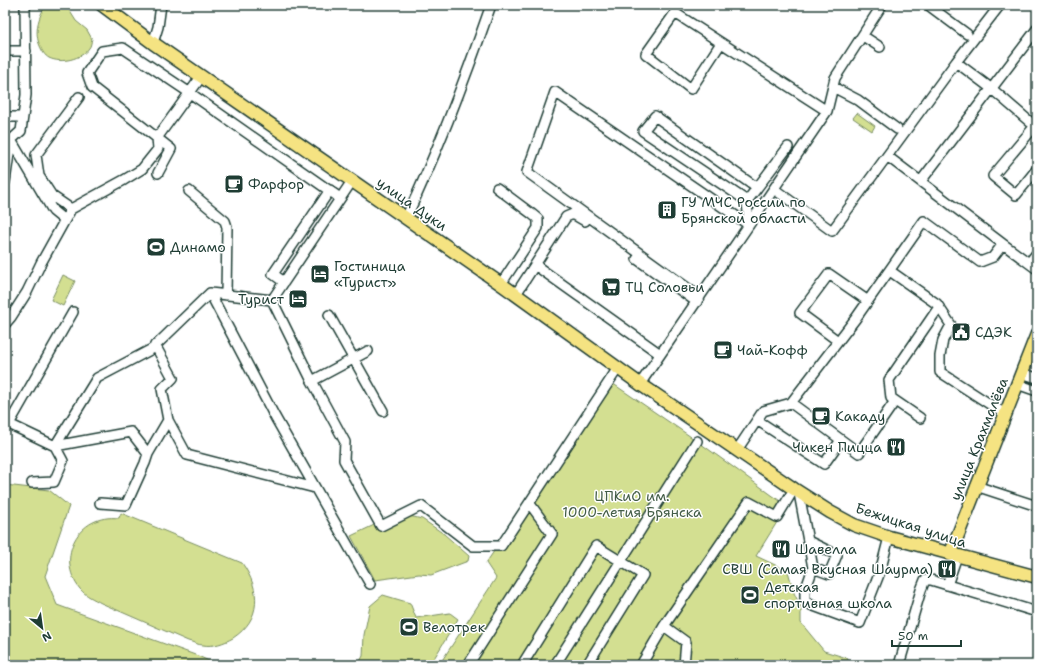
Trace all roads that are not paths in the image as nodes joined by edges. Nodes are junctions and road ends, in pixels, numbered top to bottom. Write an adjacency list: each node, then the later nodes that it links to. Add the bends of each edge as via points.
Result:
1 (25, 5): 15 (street)
2 (102, 5): 11 (main road, улица Дуки)
3 (161, 5): 11 (street)
4 (491, 5): 44 (street, via 467,73)
5 (882, 5): 10 (street)
6 (928, 5): 9 (street)
7 (1000, 5): 16 (street)
8 (1037, 29): 19 (street)
9 (967, 34)
10 (863, 36): 13 (street); 18 (street, via 835,78)
11 (153, 43): 17 (main road, улица Дуки)
12 (721, 43): 12 (street, via 675,13 646,54 691,89); 22 (street)
13 (880, 47)
14 (5, 51): 15 (street)
15 (26, 51): 24 (street)
16 (956, 62): 19 (street); 30 (street)
17 (201, 76): 20 (street); 33 (main road, улица Дуки)
18 (833, 87): 22 (street); 26 (street, via 858,100)
19 (992, 88): 25 (street); 34 (street)
20 (190, 93): 27 (street); 27 (street, via 123,48 102,51 87,73 92,87); 39 (street)
21 (78, 97): 43 (street, via 36,155 39,176 52,196)
22 (827, 111): 38 (street, via 811,141)
23 (7, 117): 24 (street)
24 (23, 117): 28 (street, via 21,131)
25 (1036, 127): 31 (street, via 993,176 1016,195)
26 (897, 129)
27 (157, 138): 32 (street, via 171,149); 43 (street, via 158,149 142,169)
28 (8, 140): 35 (street); 45 (street, via 53,210)
29 (788, 147): 37 (street)
30 (887, 156): 34 (street); 38 (street, via 832,231)
31 (1037, 169)
32 (158, 173)
33 (352, 181): 41 (street); 44 (main road, улица Дуки)
34 (921, 181): 47 (street)
35 (5, 182)
36 (497, 188): 54 (street, via 538,219 538,228)
37 (757, 188): 42 (street); 42 (street, via 655,116 643,131)
38 (774, 189): 46 (street)
39 (330, 190): 41 (street); 53 (street, via 273,274)
40 (189, 191): 57 (street, via 225,221)
41 (340, 198): 53 (street)
42 (747, 201): 46 (street)
43 (71, 209): 45 (street)
44 (406, 218): 54 (main road, улица Дуки)
45 (64, 220): 64 (street, via 27,292)
46 (749, 225): 59 (street); 59 (street, via 555,92 527,172)
47 (1003, 244): 49 (street); 52 (street, via 993,256 980,262 924,221)
48 (1037, 253): 49 (street)
49 (1029, 263): 51 (street)
50 (535, 265): 56 (street); 59 (street, via 566,217 573,214 580,216); 69 (street)
51 (1037, 269)
52 (890, 271): 60 (street); 61 (street)
53 (284, 282): 58 (street)
54 (501, 284): 56 (main road, улица Дуки)
55 (210, 292): 57 (street); 67 (street); 92 (street)
56 (516, 294): 71 (main road, улица Дуки)
57 (226, 295): 58 (street)
58 (272, 300): 74 (street)
59 (698, 300): 69 (street)
60 (868, 301): 66 (street); 66 (street, via 828,274 800,313)
61 (939, 307): 77 (street, via 889,380 891,398); 80 (street, via 952,325 943,340 940,372)
62 (73, 312): 87 (street, via 9,424)
63 (330, 315): 70 (street)
64 (5, 324)
65 (1037, 334): 72 (main road, улица Крахмалёва)
66 (838, 341): 78 (street)
67 (155, 345): 82 (street, via 173,378 162,389); 87 (street, via 97,378)
68 (368, 352): 70 (street)
69 (660, 354): 75 (street)
70 (354, 359): 74 (street); 79 (street)
71 (618, 368): 75 (main road, улица Дуки); 95 (street)
72 (1019, 378): 73 (street); 76 (street); 80 (main road, улица Крахмалёва)
73 (1037, 378)
74 (312, 381): 95 (street, via 345,442 344,460 381,526 421,506 472,546 501,546)
75 (640, 384): 84 (main road, улица Дуки)
76 (1037, 391)
77 (894, 401): 81 (street); 85 (street, via 859,453)
78 (791, 403): 83 (street, via 763,411); 85 (street)
79 (383, 411)
80 (1005, 414): 91 (main road, улица Крахмалёва)
81 (920, 418)
82 (168, 420): 89 (street); 92 (street, via 186,455)
83 (757, 420): 85 (street, via 824,464); 88 (street)
84 (705, 428): 88 (main road, Бежицкая улица)
85 (841, 440)
86 (697, 441): 100 (street)
87 (55, 446): 89 (street, via 131,432); 90 (street, via 63,461 54,482)
88 (737, 450): 93 (main road, Бежицкая улица)
89 (148, 454): 94 (street, via 126,505)
90 (32, 483)
91 (976, 486): 96 (street); 99 (main road, улица Крахмалёва)
92 (315, 488): 103 (street)
93 (796, 491): 97 (main road, Бежицкая улица, via 854,525); 98 (street); 106 (street, via 777,517 749,502)
94 (100, 503)
95 (530, 504): 107 (street, via 552,534)
96 (1037, 506)
97 (889, 537): 99 (main road, Бежицкая улица); 101 (street, via 880,572 860,623 811,606 806,599 805,590)
98 (808, 541): 101 (street); 101 (street, via 837,555 829,574)
99 (953, 556): 102 (main road, Бежицкая улица); 104 (street)
100 (621, 562): 108 (street, via 596,546); 109 (street); 110 (street, via 643,575)
101 (813, 568)
102 (1037, 577)
103 (370, 584)
104 (947, 585): 105 (street); 113 (street, via 925,580)
105 (1037, 612)
106 (664, 626): 111 (street); 112 (street, via 686,642)
107 (468, 665)
108 (522, 665)
109 (555, 665)
110 (587, 665)
111 (641, 665)
112 (684, 665)
113 (900, 665)

